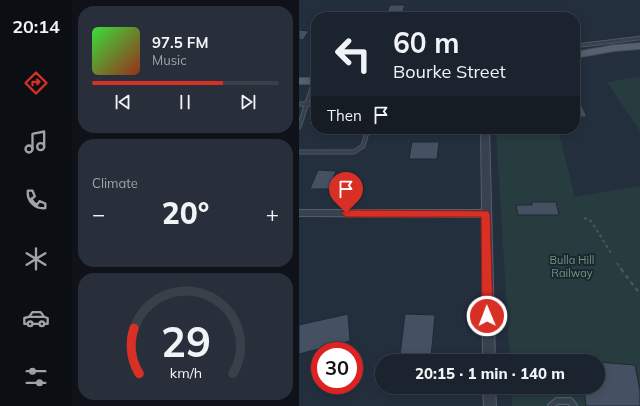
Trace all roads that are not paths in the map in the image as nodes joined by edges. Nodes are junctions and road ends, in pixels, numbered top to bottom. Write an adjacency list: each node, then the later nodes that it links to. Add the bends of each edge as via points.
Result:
1 (640, 38): 2 (lane)
2 (580, 45)
3 (640, 46): 4 (main road)
4 (580, 54)
5 (299, 72): 6 (main road)
6 (311, 76)
7 (311, 79): 8 (main road)
8 (299, 81)
9 (311, 91): 11 (lane)
10 (299, 104): 11 (lane)
11 (307, 104): 12 (lane); 13 (lane)
12 (311, 104)
13 (299, 127)
14 (367, 134): 16 (lane, via 364,145 354,152)
15 (485, 134): 18 (street)
16 (299, 152)
17 (299, 213): 18 (street)
18 (485, 214): 19 (street)
19 (489, 354)
20 (489, 394): 21 (street)
21 (490, 406)
22 (551, 406): 23 (lane, via 557,401 570,402)
23 (574, 406)

